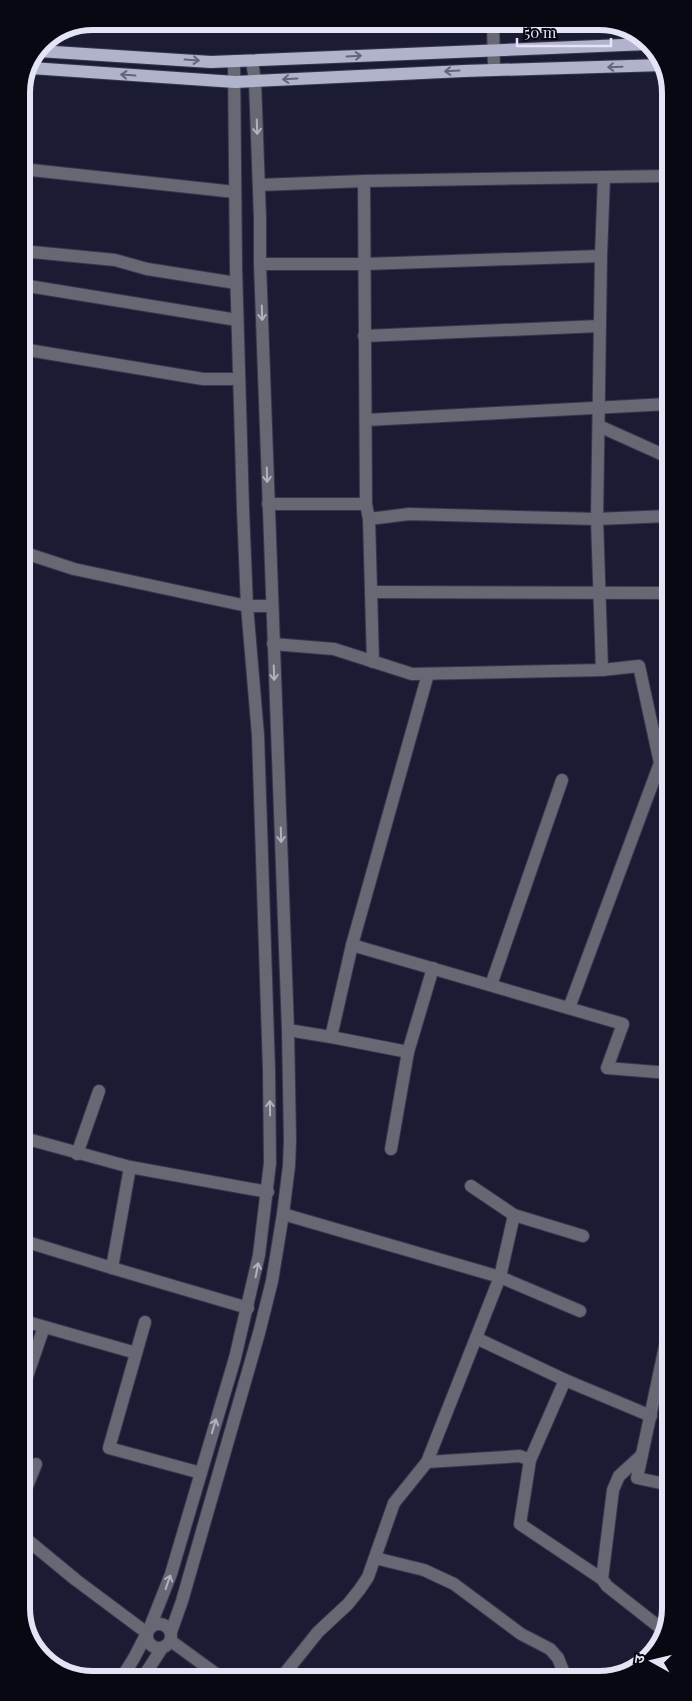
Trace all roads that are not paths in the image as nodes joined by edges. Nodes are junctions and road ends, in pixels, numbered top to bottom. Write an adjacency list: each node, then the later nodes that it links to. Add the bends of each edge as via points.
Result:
1 (493, 30): 3 (street)
2 (638, 44): 3 (main road)
3 (494, 49): 6 (main road, one-way to 3); 10 (street)
4 (46, 52): 7 (main road, one-way to 7)
5 (234, 61): 6 (main road); 7 (main road); 13 (street)
6 (252, 61): 12 (street)
7 (211, 62): 11 (main road)
8 (655, 65): 10 (main road, one-way to 10)
9 (36, 68): 11 (main road, one-way to 9)
10 (494, 70): 12 (main road, one-way to 12)
11 (209, 80): 13 (main road)
12 (255, 81): 13 (main road); 18 (street, one-way to 18)
13 (235, 82): 19 (street)
14 (30, 170): 19 (street)
15 (662, 176): 16 (street)
16 (604, 177): 17 (street); 21 (street)
17 (364, 181): 18 (street); 23 (street)
18 (259, 184): 22 (street)
19 (235, 192): 24 (street)
20 (30, 252): 24 (street, via 115,260 147,269)
21 (601, 256): 23 (street); 27 (street)
22 (260, 264): 23 (street); 36 (street, one-way to 36)
23 (365, 264): 28 (street)
24 (236, 283): 26 (street)
25 (30, 285): 26 (street)
26 (237, 320): 30 (street)
27 (600, 326): 28 (street); 32 (street)
28 (364, 336): 33 (street)
29 (30, 350): 30 (street, via 203,379)
30 (239, 379): 45 (street)
31 (662, 404): 32 (street)
32 (600, 408): 33 (street); 34 (street)
33 (366, 420): 37 (street)
34 (599, 426): 35 (street); 40 (street)
35 (662, 454)
36 (268, 504): 37 (street); 46 (street)
37 (366, 504): 39 (street)
38 (662, 516): 40 (street)
39 (369, 519): 40 (street, via 409,514); 42 (street)
40 (597, 519): 43 (street)
41 (30, 555): 45 (street, via 74,569)
42 (371, 592): 43 (street); 48 (street)
43 (600, 594): 44 (street); 49 (street)
44 (662, 594)
45 (247, 606): 46 (street); 66 (street, one-way to 45, via 269,1070 258,735)
46 (272, 606): 47 (street)
47 (273, 644): 48 (street, via 334,649); 56 (street, one-way to 56)
48 (374, 662): 50 (street, via 412,674)
49 (602, 670): 50 (street); 55 (street, via 639,666 660,763)
50 (428, 674): 52 (street)
51 (562, 780): 54 (street)
52 (352, 945): 53 (street); 57 (street)
53 (433, 968): 54 (street); 58 (street)
54 (491, 985): 55 (street)
55 (569, 1008): 59 (street, via 623,1024 607,1068)
56 (288, 1030): 57 (street); 67 (street, via 290,1140)
57 (331, 1037): 58 (street)
58 (408, 1052): 62 (street)
59 (662, 1072)
60 (99, 1091): 63 (street)
61 (30, 1140): 63 (street)
62 (392, 1148)
63 (78, 1154): 64 (street)
64 (130, 1167): 66 (street); 71 (street)
65 (471, 1186): 68 (street)
66 (268, 1192): 73 (street, one-way to 66)
67 (284, 1214): 72 (street); 96 (street, via 259,1332)
68 (514, 1215): 69 (street); 72 (street)
69 (583, 1236)
70 (30, 1244): 71 (street)
71 (112, 1268): 73 (street)
72 (500, 1277): 74 (street); 78 (street)
73 (248, 1308): 88 (street, one-way to 73)
74 (580, 1311)
75 (145, 1322): 79 (street)
76 (30, 1323): 77 (street)
77 (44, 1327): 79 (street); 81 (street)
78 (476, 1338): 82 (street); 86 (street)
79 (136, 1353): 88 (street, via 110,1448)
80 (662, 1360): 83 (street)
81 (30, 1368)
82 (565, 1380): 83 (street); 85 (street)
83 (650, 1416): 84 (street)
84 (642, 1455): 90 (street, via 637,1478); 93 (street, via 619,1476 613,1490)
85 (530, 1460): 86 (street, via 520,1456); 93 (street, via 520,1524)
86 (427, 1462): 92 (street, via 394,1503)
87 (36, 1464): 89 (street)
88 (201, 1473): 95 (street, one-way to 88, via 171,1574)
89 (30, 1479)
90 (662, 1483)
91 (30, 1542): 95 (street, via 76,1580)
92 (376, 1558): 100 (street, via 360,1589 318,1632); 101 (street, via 424,1570 454,1584 521,1634 550,1649)
93 (602, 1579): 94 (street)
94 (659, 1627)
95 (148, 1630): 96 (street, via 154,1624 164,1624); 96 (street, via 148,1643 152,1647); 97 (street)
96 (168, 1640): 98 (street); 99 (street)
97 (126, 1671)
98 (147, 1671)
99 (209, 1671)
100 (287, 1671)
101 (563, 1671)

